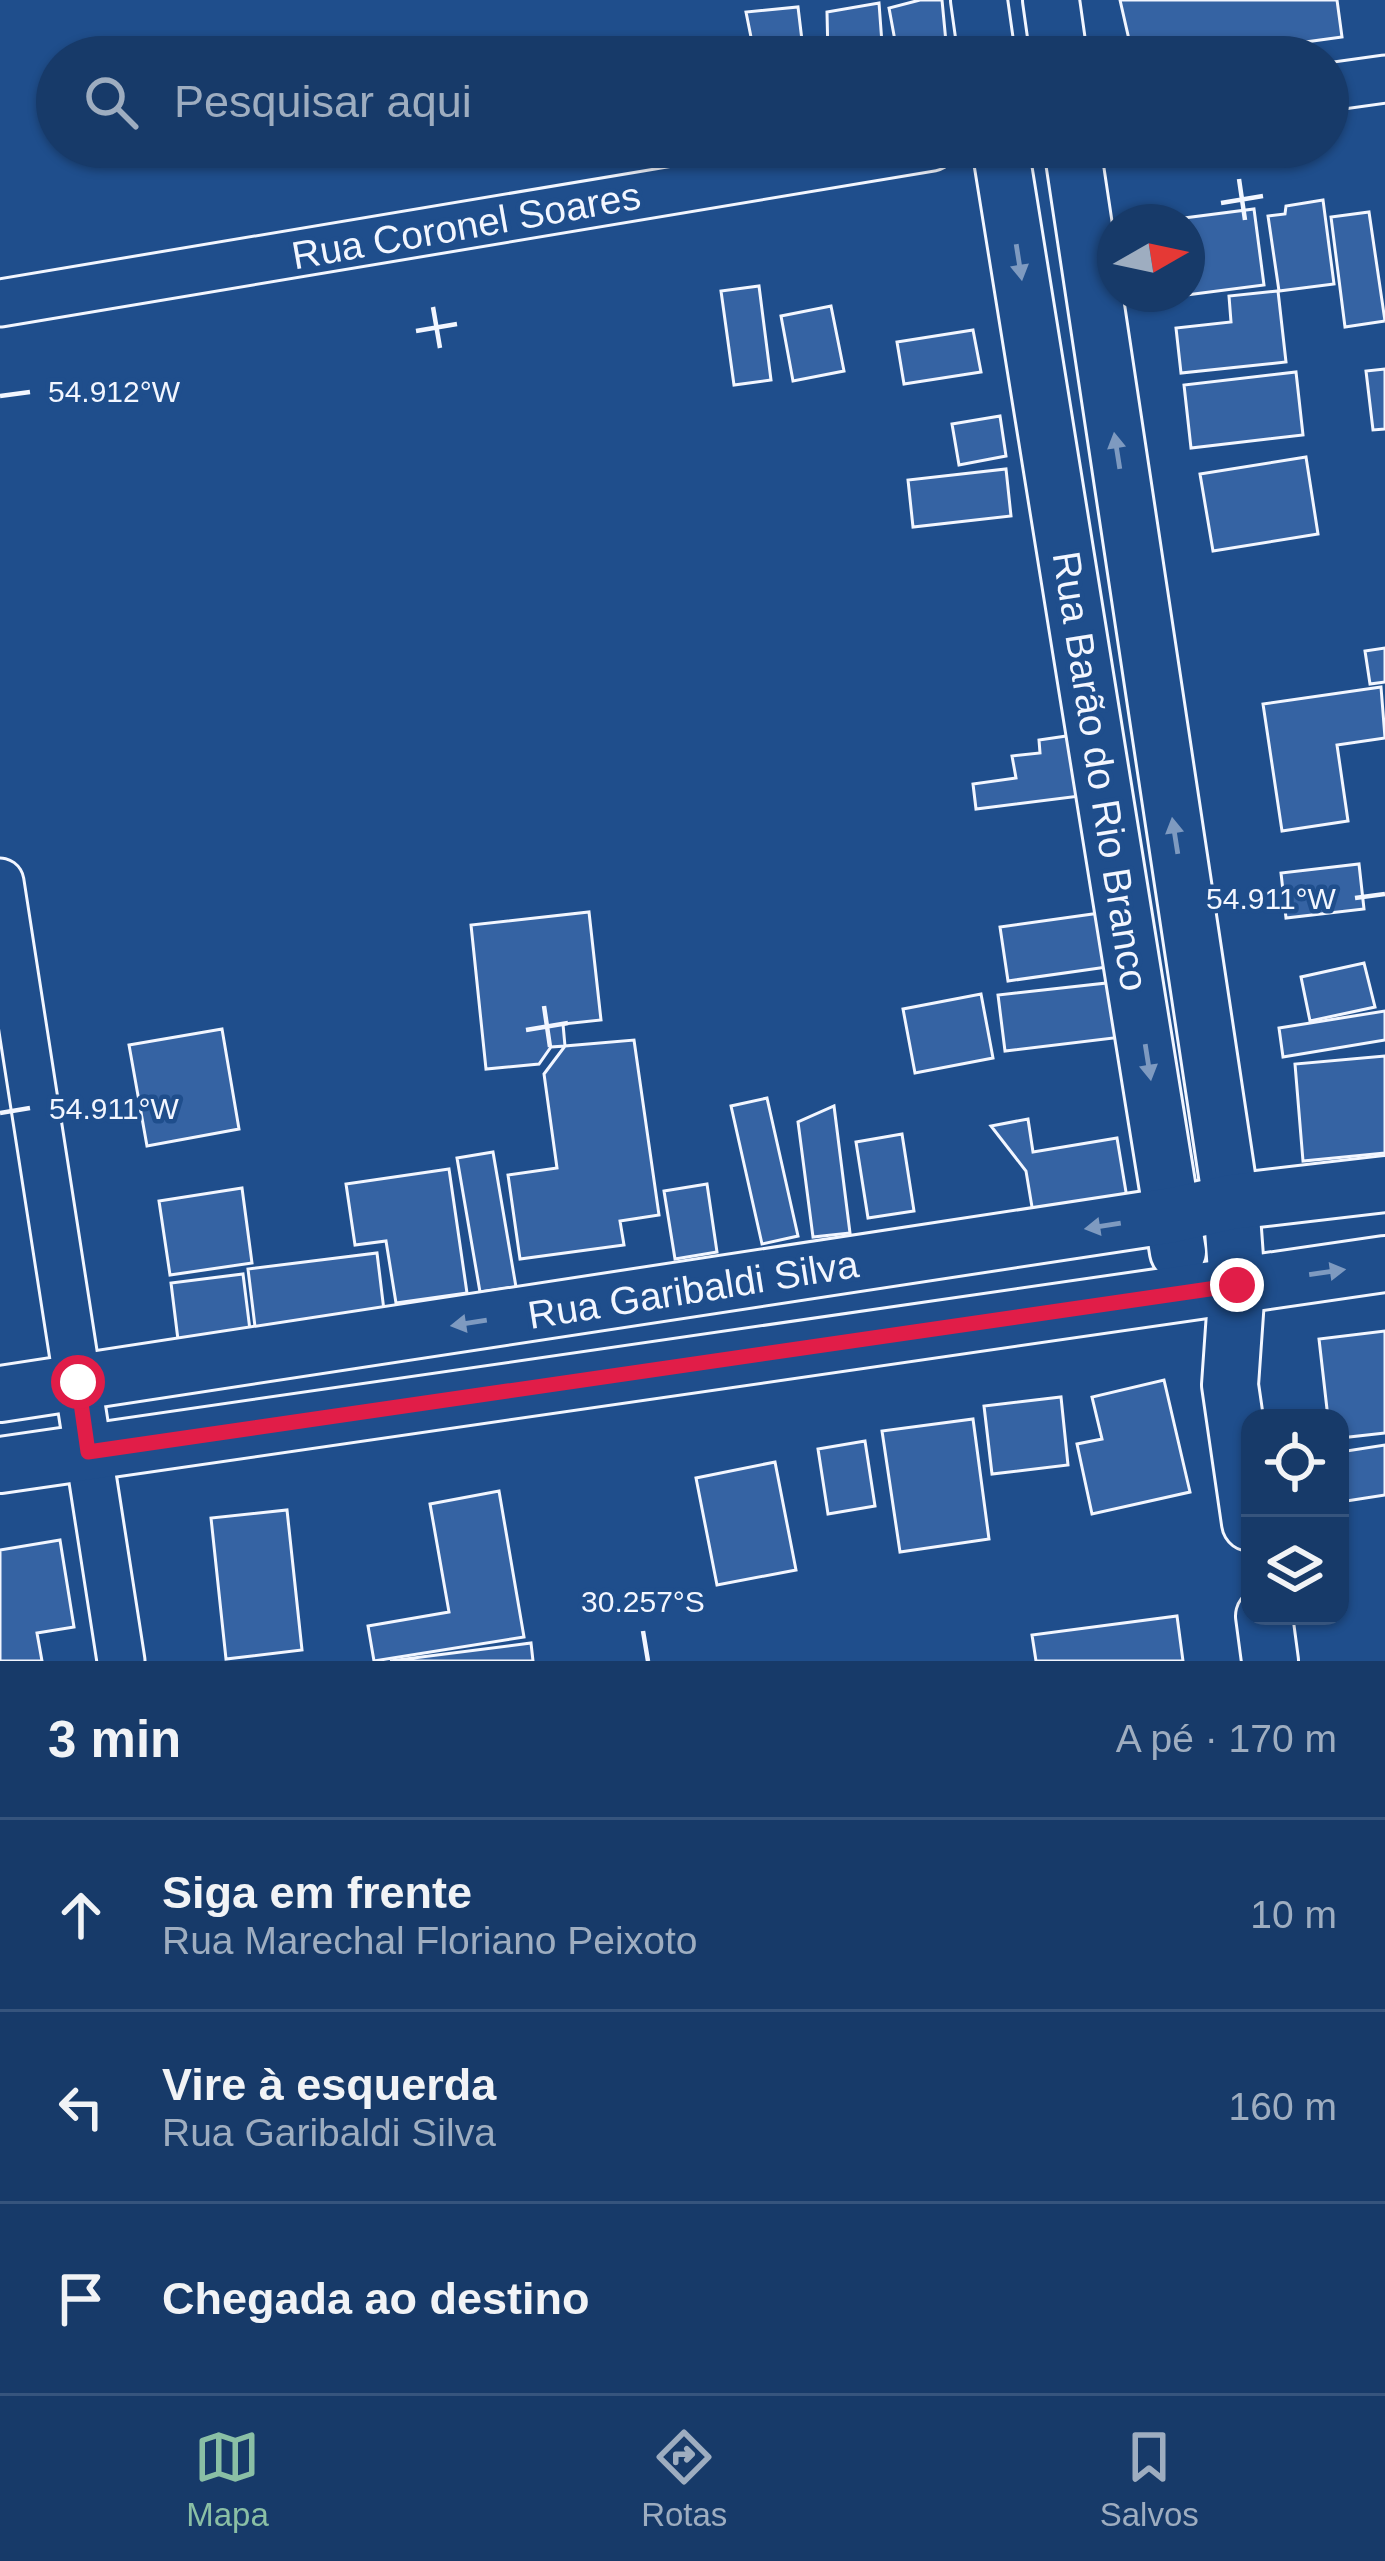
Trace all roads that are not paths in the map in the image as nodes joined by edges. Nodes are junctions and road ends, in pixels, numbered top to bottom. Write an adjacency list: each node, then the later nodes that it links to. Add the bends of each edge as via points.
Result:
1 (979, 0): 3 (street)
2 (1051, 0): 4 (street)
3 (984, 36)
4 (1056, 36)
5 (1385, 79): 6 (street)
6 (1349, 84)
7 (807, 168): 10 (street, Rua Coronel Soares)
8 (1003, 168): 14 (street, Rua Barão do Rio Branco, one-way to 14)
9 (1075, 168): 13 (street, Rua Barão do Rio Branco, one-way to 9)
10 (0, 303)
11 (0, 883): 20 (street)
12 (1385, 1184): 13 (street, Rua Garibaldi Silva)
13 (1231, 1202): 14 (street, Rua Garibaldi Silva); 16 (street, Rua Barão do Rio Branco)
14 (1173, 1216): 17 (street, Rua Barão do Rio Branco); 18 (street, Rua Garibaldi Silva, one-way to 18)
15 (1385, 1264): 16 (street, Rua Garibaldi Silva, one-way to 15)
16 (1237, 1285): 17 (street, Rua Garibaldi Silva); 21 (street, Rua Barão do Rio Branco)
17 (1183, 1290): 19 (street, Rua Garibaldi Silva); 21 (street, Rua Barão do Rio Branco)
18 (629, 1299): 19 (street); 20 (street, Rua Garibaldi Silva, one-way to 20)
19 (640, 1370): 23 (street, Rua Garibaldi Silva)
20 (78, 1382): 22 (street, Rua Garibaldi Silva); 23 (street)
21 (1230, 1385): 25 (street, Rua Barão do Rio Branco)
22 (0, 1394)
23 (88, 1452): 24 (street, Rua Garibaldi Silva); 27 (street)
24 (0, 1465)
25 (1249, 1517)
26 (1265, 1625): 28 (street)
27 (121, 1661)
28 (1270, 1661)

